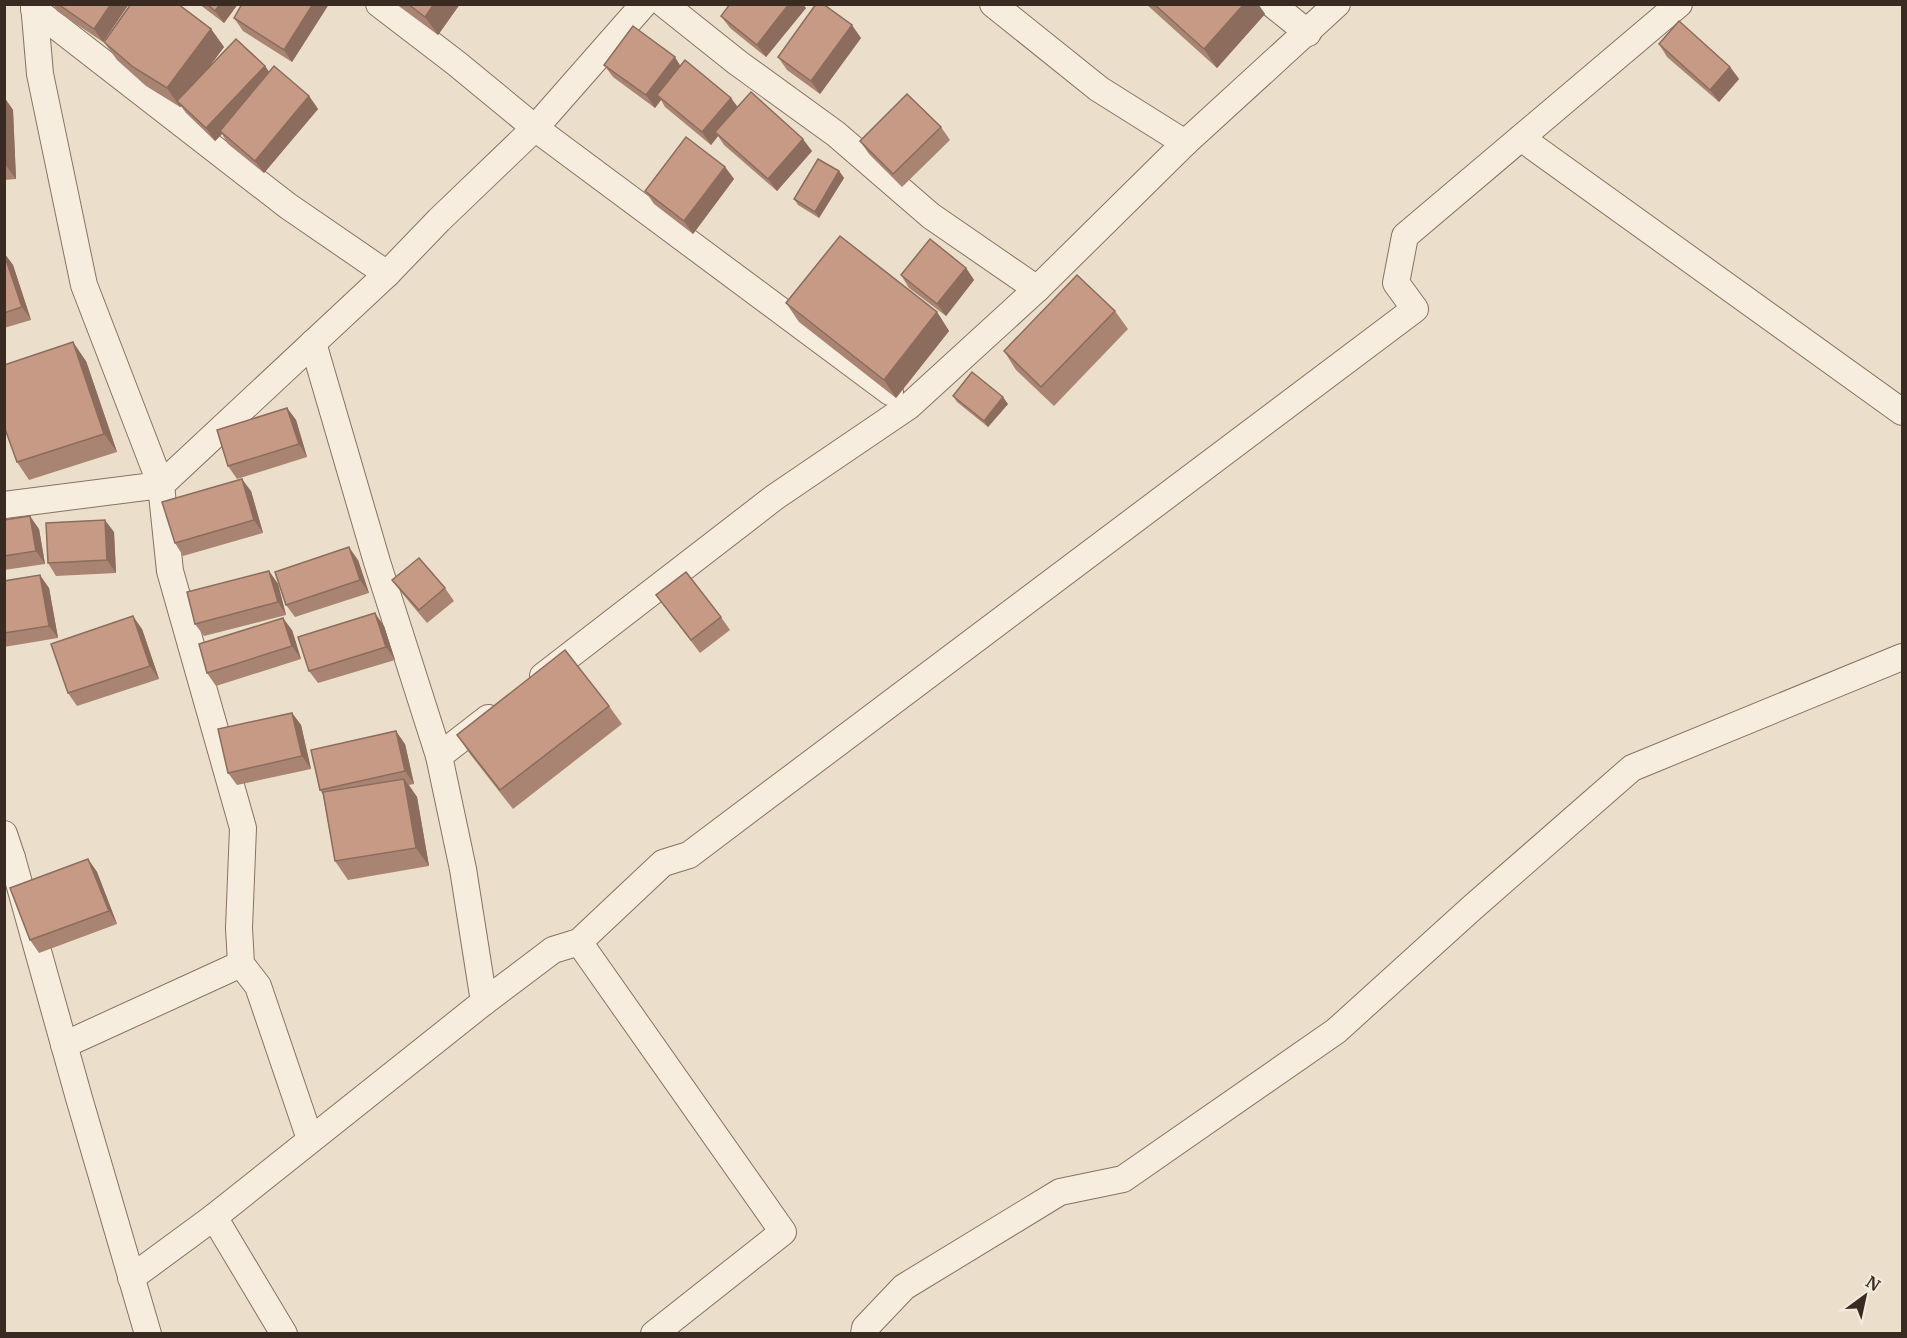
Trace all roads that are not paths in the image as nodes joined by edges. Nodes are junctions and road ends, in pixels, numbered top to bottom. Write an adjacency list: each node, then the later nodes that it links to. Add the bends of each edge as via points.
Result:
1 (379, 4): 10 (street)
2 (644, 4): 10 (street)
3 (664, 4): 14 (street, via 836,134 931,216)
4 (993, 4): 12 (street, via 1098,89)
5 (1272, 4): 9 (street)
6 (1337, 4): 9 (street)
7 (1679, 4): 11 (street)
8 (34, 7): 13 (street, via 288,206); 18 (street, via 40,74 84,285)
9 (1308, 33): 12 (street)
10 (535, 128): 13 (street); 16 (street)
11 (1521, 138): 17 (street); 23 (street, via 1405,236 1396,283 1415,309 689,855 663,863)
12 (1185, 143): 14 (street)
13 (387, 274): 15 (street)
14 (1037, 289): 16 (street)
15 (313, 343): 18 (street); 21 (street)
16 (909, 406): 21 (street, via 774,497)
17 (1902, 412)
18 (161, 485): 19 (street); 24 (street, via 170,571 243,828)
19 (4, 505)
20 (1902, 657): 33 (street, via 1632,768 1336,1031 1123,1179 1060,1192 904,1287 865,1328)
21 (439, 756): 25 (street, via 463,869)
22 (7, 851): 26 (street)
23 (579, 942): 25 (street, via 554,950); 32 (street, via 783,1232)
24 (241, 964): 26 (street); 27 (street, via 258,986)
25 (484, 1002): 27 (street)
26 (64, 1045): 29 (street)
27 (310, 1139): 28 (street)
28 (214, 1217): 29 (street); 31 (street)
29 (131, 1278): 30 (street)
30 (148, 1334)
31 (284, 1334)
32 (654, 1334)
33 (864, 1334)

